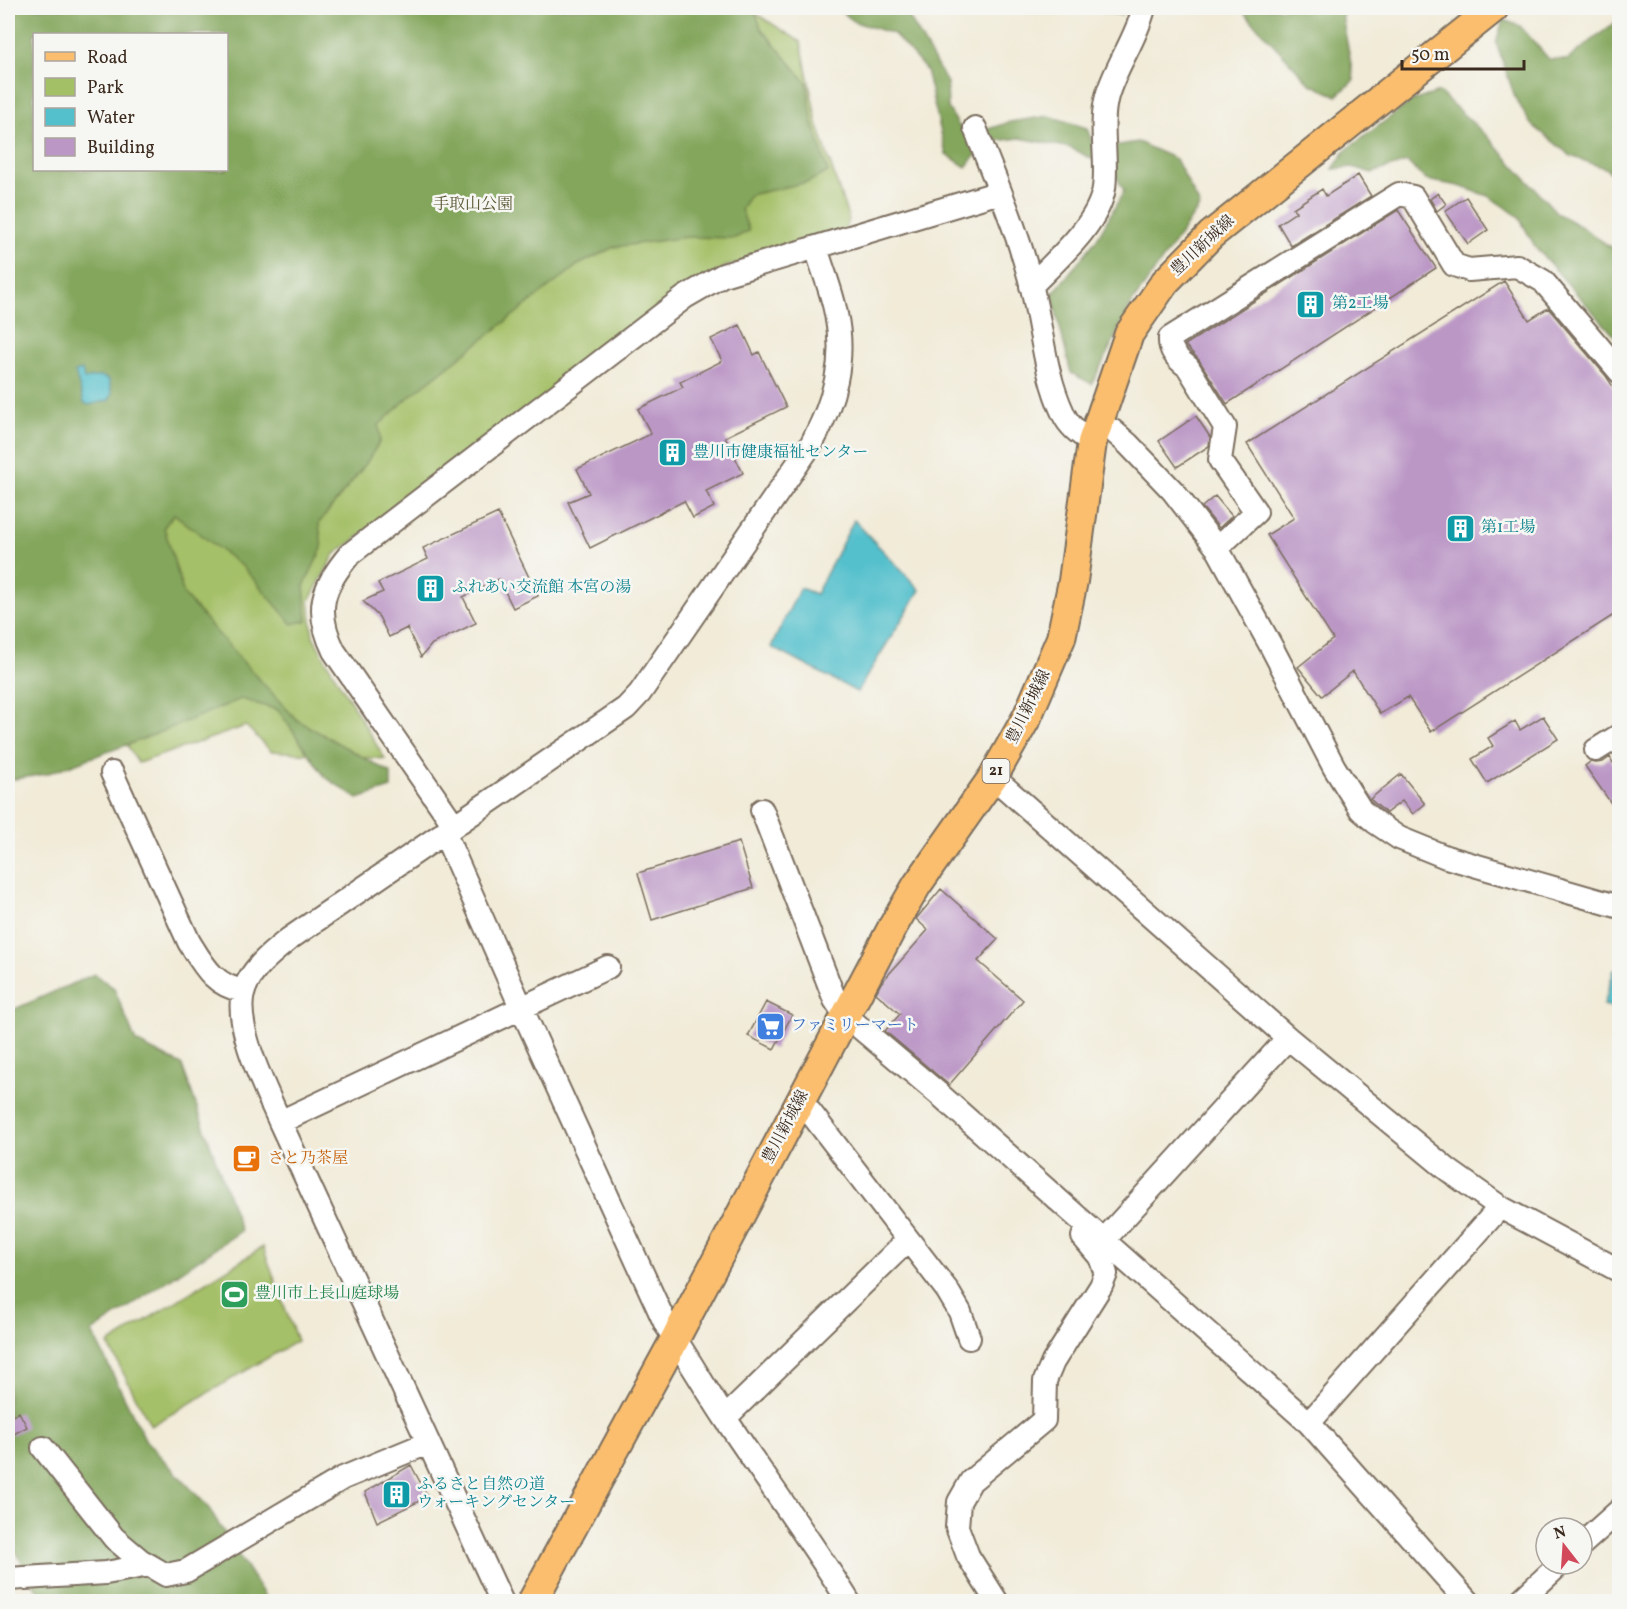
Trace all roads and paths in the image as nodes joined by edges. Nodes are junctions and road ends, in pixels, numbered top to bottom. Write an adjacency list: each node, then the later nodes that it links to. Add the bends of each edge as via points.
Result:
1 (1144, 8): 6 (street, via 1107,96 1104,189 1096,212)
2 (1482, 11): 8 (main road, 豊川新城線 / 21, via 1211,235 1165,282 1129,334)
3 (975, 128): 4 (street)
4 (1000, 192): 5 (street); 6 (street)
5 (816, 247): 15 (street, via 837,314 840,352 836,388 812,443 626,708); 15 (street, via 723,275 685,297 350,554 332,575 324,597 325,633)
6 (1031, 286): 8 (street, via 1051,383 1064,415 1076,432)
7 (1620, 372): 9 (street, via 1543,281 1517,266 1469,270 1454,266 1413,197 1399,194 1170,338 1178,360 1188,367 1225,427 1220,460 1256,512)
8 (1095, 433): 9 (street, via 1113,431 1128,444 1173,491); 13 (main road, 豊川新城線 / 21, via 1073,581 1060,638 1027,717)
9 (1217, 548): 16 (street, via 1360,810 1399,838 1446,857)
10 (1620, 735): 11 (street)
11 (1596, 750)
12 (112, 773): 18 (street, via 198,957 214,978 231,989)
13 (993, 777): 20 (main road, 豊川新城線 / 21, via 917,885); 21 (street)
14 (762, 810): 20 (street, via 835,1000)
15 (449, 828): 18 (street, via 289,939 261,963); 19 (street)
16 (1620, 907)
17 (608, 967): 19 (street)
18 (244, 991): 24 (street, via 242,1015 246,1037)
19 (521, 1007): 24 (street); 30 (street)
20 (845, 1015): 22 (street); 23 (main road, 豊川新城線 / 21)
21 (1288, 1038): 25 (street, via 1448,1170); 27 (street)
22 (939, 1094): 27 (street); 43 (street, via 938,1105 943,1115 1081,1234 1100,1257 1106,1274 1053,1362 1045,1381 1044,1420 971,1481 959,1502 957,1527 968,1556)
23 (799, 1103): 26 (street, via 807,1108); 30 (main road, 豊川新城線 / 21)
24 (280, 1122): 33 (street)
25 (1500, 1207): 28 (street); 32 (street)
26 (908, 1240): 29 (street, via 947,1290); 31 (street)
27 (1103, 1241): 32 (street)
28 (1620, 1271)
29 (969, 1338)
30 (675, 1339): 31 (street); 41 (main road, 豊川新城線 / 21)
31 (725, 1418): 42 (street)
32 (1309, 1423): 44 (street)
33 (428, 1443): 37 (street, via 343,1478 186,1570 166,1575); 40 (street)
34 (43, 1448): 37 (street, via 114,1538)
35 (1620, 1510): 36 (street)
36 (1594, 1533)
37 (149, 1565): 39 (street, via 96,1574)
38 (1547, 1576): 45 (street)
39 (8, 1580)
40 (502, 1602)
41 (532, 1602)
42 (849, 1602)
43 (998, 1602)
44 (1468, 1602)
45 (1519, 1602)

